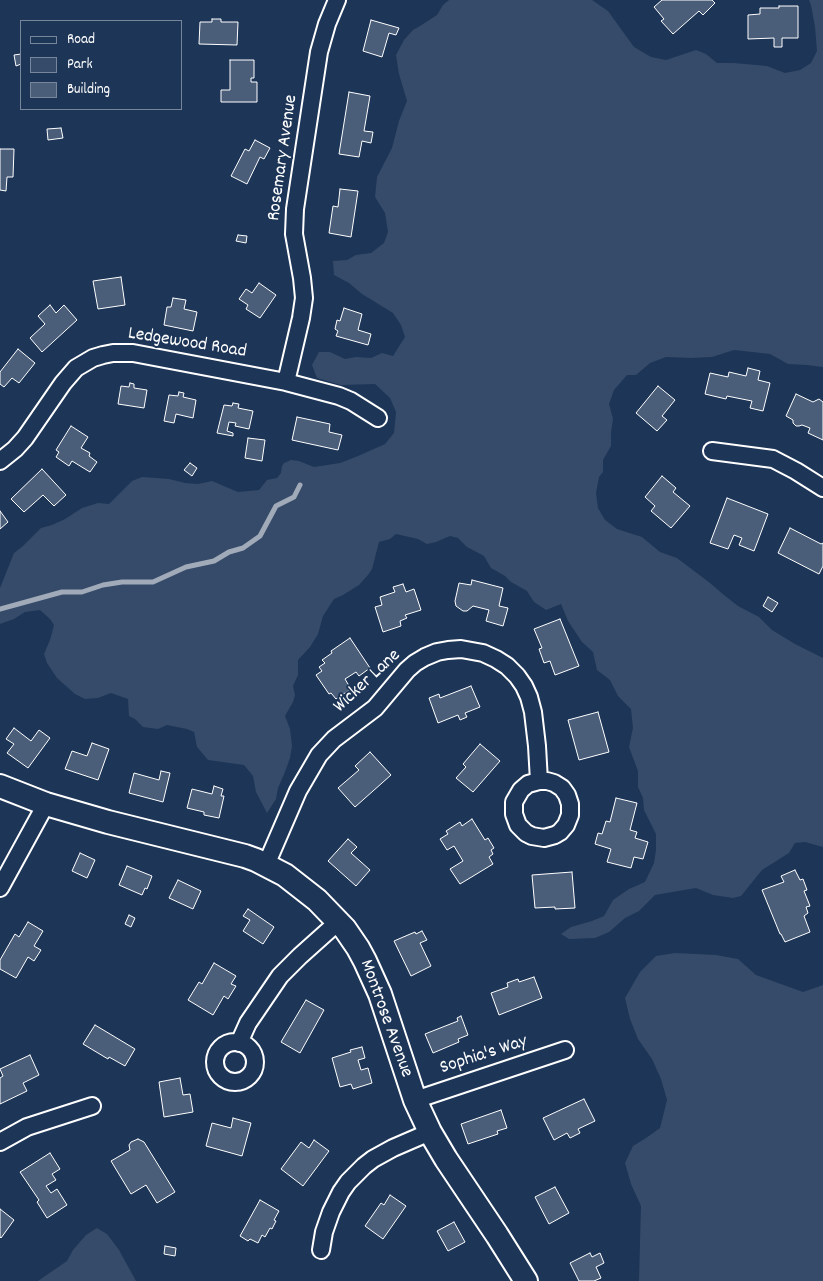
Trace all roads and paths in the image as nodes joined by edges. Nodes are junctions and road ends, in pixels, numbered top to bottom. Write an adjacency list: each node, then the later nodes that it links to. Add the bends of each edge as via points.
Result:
1 (337, 0): 2 (street, Rosemary Avenue, via 319,52 295,209 294,234 304,298)
2 (286, 382): 3 (street, Ledgewood Road, via 339,396); 5 (street, Ledgewood Road, via 133,353 103,354 84,362 69,375 25,438)
3 (378, 418)
4 (712, 451): 6 (street, via 773,459)
5 (0, 461)
6 (823, 488)
7 (538, 781): 10 (street, Wicker Lane, via 533,712 517,676 496,658 483,653 460,649 437,652 415,663 375,708 319,755 298,792)
8 (0, 786): 9 (main road, Montrose Avenue)
9 (46, 804): 10 (main road, Montrose Avenue, via 232,852); 11 (street)
10 (266, 865): 12 (main road, Montrose Avenue, via 302,888)
11 (0, 888)
12 (338, 922): 13 (street, via 280,976); 15 (main road, Montrose Avenue, via 358,948 373,977)
13 (239, 1042)
14 (565, 1050): 15 (street, Sophia's Way)
15 (415, 1100): 17 (main road, Montrose Avenue)
16 (92, 1106): 18 (street, via 27,1127)
17 (430, 1132): 19 (street, via 373,1159 352,1178 331,1212); 20 (main road, Montrose Avenue)
18 (0, 1142)
19 (321, 1250)
20 (526, 1281)

